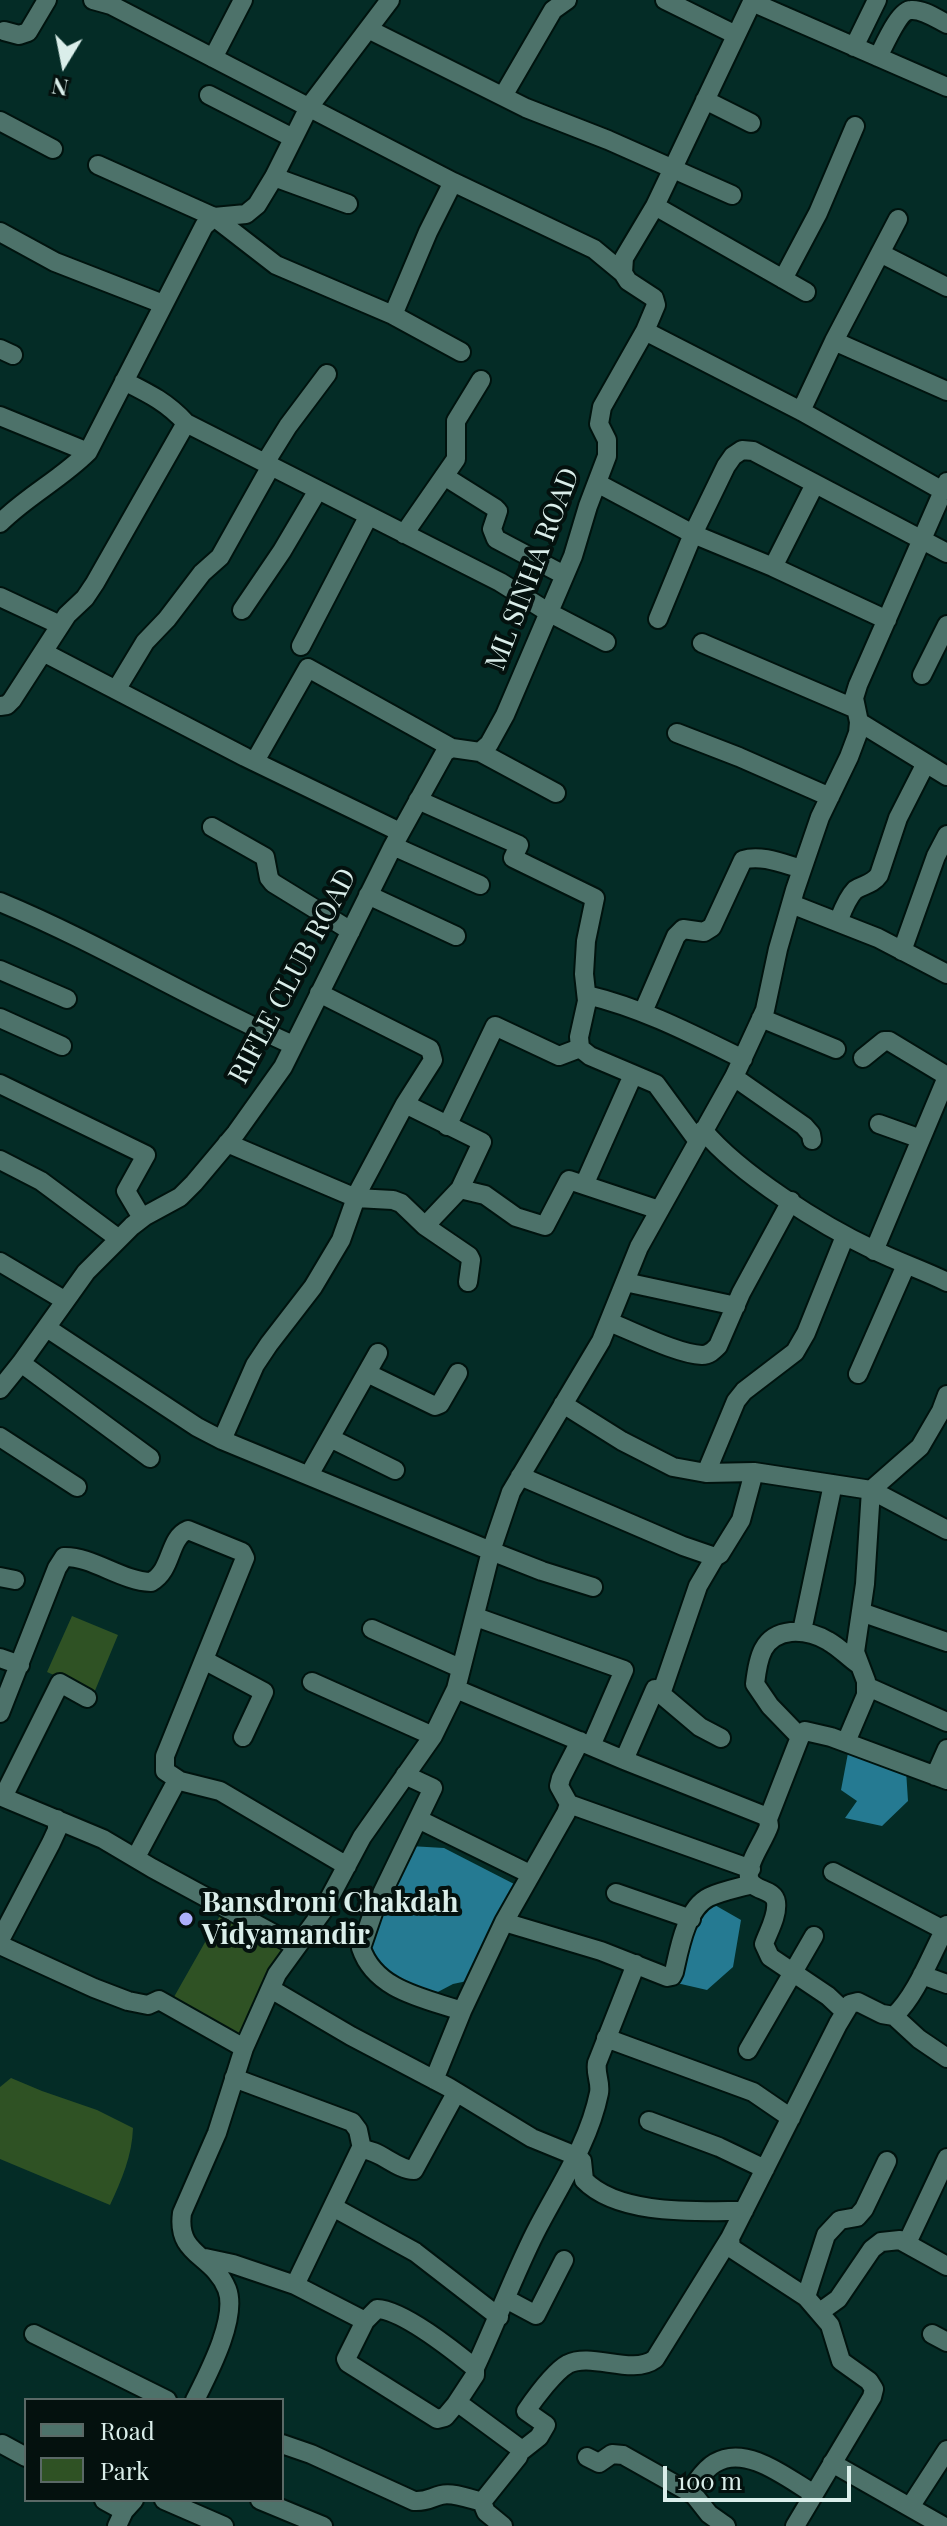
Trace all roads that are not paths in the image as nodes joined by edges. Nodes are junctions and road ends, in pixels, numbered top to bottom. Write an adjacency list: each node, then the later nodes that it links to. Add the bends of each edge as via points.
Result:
1 (47, 0): 11 (street, via 28,32)
2 (243, 0): 15 (street)
3 (390, 0): 10 (street)
4 (567, 0): 18 (street, via 553,10)
5 (665, 0): 12 (street)
6 (877, 0): 13 (street)
7 (752, 1): 12 (street); 13 (street)
8 (106, 2): 15 (street)
9 (947, 24): 14 (street, via 910,9)
10 (368, 29): 18 (street); 20 (street)
11 (1, 33)
12 (736, 35): 19 (street)
13 (854, 47): 14 (street)
14 (878, 57): 16 (street)
15 (213, 58): 20 (street)
16 (947, 87)
17 (209, 95): 24 (street)
18 (503, 96): 27 (street)
19 (705, 100): 22 (street); 27 (street)
20 (309, 107): 24 (street); 29 (street)
21 (0, 121): 25 (street)
22 (751, 123)
23 (855, 126): 38 (street)
24 (293, 138): 28 (street)
25 (53, 149)
26 (98, 165): 33 (street)
27 (672, 169): 30 (street); 32 (street)
28 (274, 177): 31 (street); 33 (street, via 251,211)
29 (453, 182): 37 (street, via 594,249); 42 (street)
30 (732, 195)
31 (348, 204)
32 (655, 206): 37 (street, via 624,258); 38 (street)
33 (214, 217): 41 (street, via 204,226); 42 (street, via 276,265)
34 (898, 219): 36 (street)
35 (0, 232): 41 (street, via 55,262)
36 (880, 253): 39 (street); 44 (street)
37 (623, 273): 43 (street, ML SINHA ROAD, via 656,301)
38 (783, 279): 40 (street)
39 (947, 287)
40 (806, 292)
41 (163, 304): 48 (street)
42 (393, 315): 45 (street)
43 (645, 331): 50 (street); 56 (street, ML SINHA ROAD, via 602,407 599,424 608,447)
44 (834, 341): 49 (street); 50 (street)
45 (461, 352)
46 (327, 374): 54 (street, via 276,443)
47 (481, 380): 55 (street, via 456,421 456,459)
48 (124, 381): 52 (street, via 171,406); 53 (street)
49 (947, 391)
50 (801, 411): 58 (street)
51 (0, 416): 53 (street)
52 (186, 423): 54 (street); 73 (street, via 95,583)
53 (88, 452): 61 (street)
54 (268, 465): 59 (street); 80 (street, via 220,557 145,642)
55 (444, 476): 62 (street); 67 (street, via 498,511 492,529 496,539)
56 (597, 483): 63 (street); 67 (street, ML SINHA ROAD)
57 (815, 484): 63 (street, via 742,450 726,466); 64 (street); 66 (street)
58 (945, 486): 64 (street)
59 (318, 490): 60 (street); 69 (street)
60 (368, 517): 62 (street); 77 (street)
61 (0, 523)
62 (404, 534): 70 (street)
63 (693, 534): 66 (street); 71 (street)
64 (921, 541): 65 (street); 72 (street)
65 (947, 553)
66 (773, 567): 72 (street)
67 (564, 575): 70 (street, ML SINHA ROAD)
68 (0, 597): 73 (street)
69 (242, 610)
70 (548, 612): 75 (street); 85 (street, ML SINHA ROAD, via 505,715)
71 (658, 619)
72 (887, 620): 82 (street, via 854,698)
73 (60, 625): 78 (street)
74 (947, 625): 79 (street)
75 (606, 642)
76 (702, 643): 82 (street)
77 (301, 646)
78 (43, 652): 80 (street); 81 (street, via 12,700)
79 (922, 675)
80 (116, 690): 86 (street)
81 (0, 706)
82 (858, 715): 87 (street); 89 (street, via 849,757)
83 (677, 733): 89 (street)
84 (452, 748): 85 (street); 86 (street, via 308,668); 90 (street, RIFLE CLUB ROAD)
85 (480, 752): 88 (street)
86 (255, 761): 93 (street)
87 (940, 769): 99 (street, via 898,818 879,875 850,897)
88 (556, 793)
89 (830, 797): 94 (street)
90 (418, 800): 93 (street, RIFLE CLUB ROAD); 106 (street, via 519,845 513,858 595,898 585,952)
91 (212, 827): 100 (street, via 265,857 273,883)
92 (947, 835): 102 (street)
93 (397, 839): 95 (street); 96 (street, RIFLE CLUB ROAD)
94 (802, 869): 108 (street, via 750,857 743,860 712,927 704,932 683,929 676,936); 110 (street)
95 (480, 885)
96 (368, 895): 100 (street, RIFLE CLUB ROAD); 101 (street)
97 (0, 902): 111 (street)
98 (799, 907): 99 (street)
99 (838, 922): 102 (street)
100 (351, 931): 105 (street, RIFLE CLUB ROAD)
101 (456, 936)
102 (902, 951): 104 (street)
103 (0, 970): 107 (street)
104 (947, 974)
105 (319, 993): 111 (street, RIFLE CLUB ROAD); 121 (street, via 430,1049 433,1060)
106 (587, 995): 108 (street); 113 (street)
107 (67, 999)
108 (643, 1012): 116 (street)
109 (0, 1018): 112 (street)
110 (761, 1018): 114 (street); 116 (street)
111 (293, 1045): 128 (street, RIFLE CLUB ROAD, via 269,1088)
112 (62, 1046)
113 (580, 1048): 117 (street); 124 (street, via 559,1056 495,1026)
114 (836, 1049)
115 (863, 1058): 118 (street, via 889,1041)
116 (743, 1059): 119 (street)
117 (633, 1075): 125 (street, via 656,1084); 130 (street)
118 (947, 1076): 122 (street)
119 (734, 1077): 125 (street); 127 (street, via 804,1126)
120 (0, 1084): 135 (street, via 146,1155 126,1191)
121 (405, 1104): 124 (street); 132 (street)
122 (938, 1120): 126 (street)
123 (879, 1124): 126 (street)
124 (447, 1126): 131 (street, via 482,1142)
125 (700, 1135): 133 (street); 134 (street)
126 (921, 1139): 139 (street)
127 (812, 1140)
128 (227, 1143): 132 (street); 135 (street, RIFLE CLUB ROAD, via 180,1197)
129 (0, 1160): 138 (street, via 41,1181)
130 (584, 1185): 131 (street, via 569,1180 545,1226 516,1217 485,1195); 134 (street)
131 (460, 1189): 136 (street)
132 (356, 1198): 136 (street, via 393,1200); 159 (street, via 341,1240 313,1287 255,1365)
133 (791, 1201): 137 (street); 146 (street)
134 (659, 1210): 143 (street)
135 (142, 1218): 138 (street, RIFLE CLUB ROAD)
136 (425, 1226): 142 (street, via 469,1256)
137 (845, 1236): 139 (street); 163 (street, via 795,1352 736,1401)
138 (119, 1239): 145 (street, RIFLE CLUB ROAD)
139 (874, 1251): 141 (street)
140 (0, 1262): 145 (street)
141 (906, 1265): 144 (street); 153 (street)
142 (468, 1282)
143 (625, 1282): 146 (street); 147 (street)
144 (947, 1282)
145 (64, 1300): 148 (street, RIFLE CLUB ROAD)
146 (736, 1306): 147 (street, via 718,1346 703,1355)
147 (609, 1322): 156 (street)
148 (47, 1328): 150 (street, RIFLE CLUB ROAD); 159 (street)
149 (378, 1353): 151 (street)
150 (21, 1363): 154 (street, RIFLE CLUB ROAD); 160 (street)
151 (367, 1373): 152 (street, via 435,1406); 158 (street)
152 (458, 1373)
153 (858, 1374)
154 (0, 1389)
155 (947, 1395): 168 (street, via 920,1447)
156 (563, 1404): 163 (street, via 673,1467); 165 (street)
157 (0, 1437): 167 (street)
158 (330, 1438): 161 (street); 164 (street)
159 (222, 1440): 164 (street)
160 (150, 1458)
161 (395, 1470)
162 (754, 1472): 163 (street); 166 (street); 171 (street, via 741,1520)
163 (706, 1473)
164 (309, 1475): 170 (street)
165 (520, 1476): 170 (street); 171 (street)
166 (833, 1484): 168 (street); 177 (street)
167 (77, 1487)
168 (871, 1490): 169 (street); 173 (street)
169 (947, 1530)
170 (491, 1551): 172 (street); 174 (street)
171 (715, 1557): 187 (street, via 698,1586)
172 (593, 1587)
173 (861, 1612): 178 (street); 181 (street)
174 (476, 1617): 183 (street); 196 (street, via 624,1670)
175 (947, 1625): 178 (street)
176 (372, 1629): 183 (street)
177 (802, 1631): 181 (street, via 830,1642); 193 (street, via 775,1634 762,1652 755,1684)
178 (939, 1640)
179 (0, 1658): 182 (street)
180 (204, 1660): 182 (street, via 245,1558 242,1552 188,1530 178,1537 164,1571 151,1582 64,1557); 192 (street, via 264,1692); 201 (street, via 165,1756 165,1771)
181 (858, 1664): 185 (street)
182 (20, 1665): 189 (street)
183 (460, 1668): 186 (street)
184 (312, 1682): 191 (street)
185 (866, 1686): 190 (street); 195 (street)
186 (456, 1689): 191 (street); 196 (street)
187 (661, 1694): 194 (street); 198 (street, via 655,1689)
188 (87, 1698): 202 (street, via 60,1683)
189 (0, 1713)
190 (947, 1722)
191 (433, 1736): 199 (street)
192 (243, 1737)
193 (800, 1737): 195 (street, via 812,1731); 206 (street)
194 (721, 1738)
195 (846, 1742): 200 (street)
196 (586, 1744): 198 (street); 203 (street, via 561,1778 559,1786)
197 (947, 1749): 200 (street)
198 (624, 1760): 206 (street)
199 (405, 1775): 205 (street, via 433,1788); 208 (street)
200 (941, 1778)
201 (180, 1781): 207 (street); 208 (street, via 220,1791)
202 (1, 1796): 204 (street)
203 (569, 1804): 210 (street); 211 (street)
204 (57, 1819): 207 (street); 217 (street, via 57,1830)
205 (418, 1819): 210 (street); 224 (street, via 361,1948 381,1979)
206 (768, 1819): 211 (street)
207 (136, 1857): 218 (street)
208 (347, 1866): 218 (street)
209 (833, 1872): 215 (street)
210 (530, 1874): 214 (street)
211 (752, 1876): 213 (street, via 707,1898); 220 (street, via 776,1904 766,1950)
212 (616, 1893): 213 (street)
213 (691, 1919): 219 (street, via 672,1976)
214 (504, 1922): 219 (street); 224 (street)
215 (946, 1927): 221 (street)
216 (814, 1936): 220 (street)
217 (0, 1943): 228 (street, via 128,2001 162,2001)
218 (296, 1946): 223 (street)
219 (636, 1964): 227 (street)
220 (794, 1972): 225 (street); 229 (street)
221 (922, 1975): 222 (street); 226 (street)
222 (947, 1984)
223 (271, 1989): 228 (street); 232 (street)
224 (462, 2011): 232 (street)
225 (845, 2012): 226 (street, via 854,2002); 234 (street)
226 (894, 2016): 230 (street)
227 (606, 2038): 234 (street, via 753,2092); 237 (street, via 596,2072 600,2090)
228 (244, 2048): 231 (street)
229 (748, 2050)
230 (947, 2058)
231 (234, 2078): 236 (street, via 352,2122); 245 (street, via 182,2213 183,2240)
232 (434, 2080): 233 (street)
233 (456, 2093): 236 (street, via 414,2170); 237 (street, via 532,2138)
234 (791, 2118): 240 (street)
235 (649, 2121): 240 (street)
236 (362, 2149): 241 (street)
237 (576, 2156): 242 (street, via 582,2161 584,2180 602,2195 637,2206); 250 (street)
238 (947, 2158): 244 (street)
239 (887, 2161): 249 (street, via 864,2209 857,2217 840,2220 826,2235)
240 (765, 2169): 242 (street)
241 (333, 2207): 248 (street); 252 (street, via 415,2252)
242 (744, 2211): 243 (street)
243 (730, 2238): 249 (street, via 731,2248); 262 (street, via 655,2359 638,2365 566,2365 526,2411 546,2425)
244 (907, 2243): 247 (street); 251 (street, via 889,2240 872,2249 838,2299)
245 (202, 2258): 248 (street); 257 (street, via 228,2291 228,2308 220,2346)
246 (564, 2260): 250 (street, via 536,2315)
247 (947, 2266)
248 (295, 2285): 253 (street)
249 (806, 2297): 251 (street)
250 (506, 2299): 252 (street)
251 (820, 2312): 265 (street, via 841,2361 874,2389)
252 (499, 2317): 255 (street)
253 (365, 2321): 255 (street, via 377,2309 387,2310); 258 (street, via 348,2363 437,2419)
254 (34, 2334): 256 (street)
255 (475, 2368): 258 (street)
256 (163, 2398)
257 (196, 2398)
258 (456, 2404): 262 (street)
259 (2, 2444): 263 (street)
260 (284, 2445): 271 (street, via 414,2501 450,2495)
261 (947, 2450): 273 (street)
262 (520, 2452): 271 (street)
263 (24, 2456)
264 (587, 2457): 266 (street, via 599,2463 612,2454 623,2455)
265 (832, 2463): 267 (street); 273 (street)
266 (689, 2491): 267 (street, via 711,2465 741,2457); 277 (street)
267 (814, 2494): 278 (street)
268 (108, 2502): 272 (street)
269 (169, 2502): 274 (street)
270 (265, 2502): 275 (street)
271 (482, 2502): 276 (street)
272 (125, 2512)
273 (912, 2514): 279 (street)
274 (224, 2526)
275 (323, 2526)
276 (503, 2526)
277 (726, 2526)
278 (795, 2526)
279 (943, 2526)

